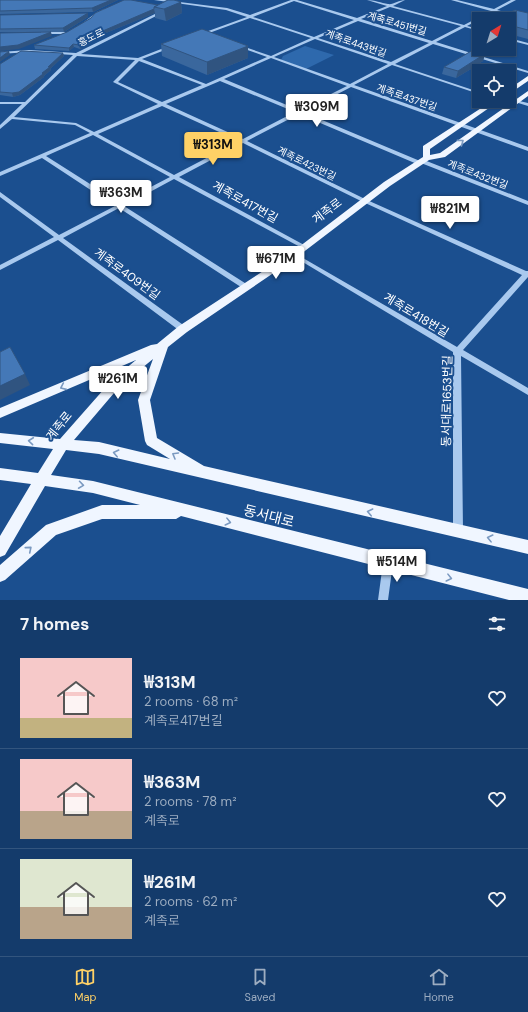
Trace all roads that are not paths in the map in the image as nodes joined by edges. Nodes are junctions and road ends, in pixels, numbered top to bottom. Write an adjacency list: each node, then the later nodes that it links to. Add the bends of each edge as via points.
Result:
1 (156, 0): 8 (street, 계족로443번길)
2 (186, 0): 8 (street)
3 (294, 0): 16 (street); 18 (street, 계족로451번길)
4 (369, 0): 10 (street)
5 (403, 0): 10 (street, 계족로451번길)
6 (453, 0): 13 (street)
7 (514, 0): 13 (street, 계족로451번길)
8 (178, 4): 11 (street); 16 (street, 계족로443번길, via 227,10)
9 (112, 6): 15 (street)
10 (390, 6): 18 (street, 계족로451번길); 20 (street)
11 (172, 7)
12 (165, 10): 38 (street, 홍도로)
13 (494, 10): 17 (street); 20 (street, 계족로451번길)
14 (87, 14): 15 (street)
15 (94, 14): 19 (street)
16 (249, 17): 25 (street); 29 (street, 계족로443번길)
17 (528, 19)
18 (357, 20): 29 (street, 계족로443번길); 31 (street, 계족로451번길)
19 (78, 26)
20 (464, 26): 21 (street); 31 (street, 계족로451번길)
21 (472, 28)
22 (72, 29): 23 (street)
23 (66, 32): 24 (street); 28 (street)
24 (37, 33)
25 (205, 34): 26 (street); 27 (street)
26 (198, 36)
27 (212, 36)
28 (53, 38)
29 (315, 38): 40 (street); 42 (street, 계족로443번길)
30 (516, 41): 33 (street)
31 (433, 42): 42 (street, 계족로443번길); 43 (street, 계족로451번길)
32 (234, 44): 40 (street, 계족로437번길)
33 (528, 44)
34 (176, 45): 41 (street)
35 (33, 47): 36 (street)
36 (19, 52): 37 (street); 38 (street); 39 (street)
37 (0, 53)
38 (77, 54): 41 (street); 53 (street, 홍도로)
39 (13, 57)
40 (270, 57): 45 (street); 47 (street, 계족로437번길)
41 (138, 59): 46 (street); 54 (street, 계족로423번길, via 115,82)
42 (391, 64): 47 (street, 계족로437번길); 49 (street, 계족로443번길)
43 (528, 72)
44 (528, 78): 48 (main road)
45 (220, 79): 46 (street); 57 (street, 계족로432번길)
46 (205, 86): 54 (street)
47 (348, 86): 57 (street); 59 (street, 계족로437번길)
48 (516, 87)
49 (472, 91)
50 (528, 93): 51 (main road, 계족로)
51 (517, 101): 55 (street); 61 (main road, 계족로)
52 (0, 103): 53 (street)
53 (25, 103): 58 (street, 홍도로)
54 (162, 104): 62 (street); 63 (street, 계족로423번길)
55 (528, 105)
56 (485, 108): 59 (main road)
57 (300, 111): 63 (street); 66 (street, 계족로432번길)
58 (11, 118): 60 (street, 홍도로); 62 (street, 계족로417번길, via 76,124)
59 (460, 124): 61 (street, 계족로437번길); 66 (main road, via 426,148)
60 (0, 128)
61 (476, 131): 64 (street, 계족로437번길); 66 (main road, 계족로, one-way to 61, via 442,155)
62 (94, 133): 65 (street); 68 (street, 계족로417번길)
63 (242, 141): 68 (street); 70 (street, 계족로423번길)
64 (528, 149)
65 (42, 156): 67 (street); 72 (street)
66 (423, 161): 70 (main road, 계족로); 71 (street, 계족로432번길)
67 (0, 174)
68 (175, 176): 72 (street); 74 (street, 계족로417번길)
69 (0, 194): 73 (street, 계족로409번길)
70 (365, 201): 74 (main road, 계족로); 77 (street, 계족로423번길)
71 (528, 203)
72 (119, 205): 73 (street); 78 (street)
73 (58, 237): 76 (street); 79 (street, 계족로409번길)
74 (304, 247): 75 (main road, 계족로)
75 (294, 255): 78 (main road, 계족로); 81 (street, 계족로418번길)
76 (0, 268)
77 (528, 274): 81 (street, 동서대로1653번길)
78 (246, 287): 79 (main road, 계족로)
79 (184, 329): 80 (main road, 계족로)
80 (164, 344): 83 (main road, one-way to 83); 85 (main road, 계족로, via 116,383); 87 (main road, one-way to 80, via 151,441 144,400)
81 (457, 352): 82 (street, 계족로418번길); 90 (street, 동서대로1653번길)
82 (528, 392)
83 (0, 413)
84 (0, 438): 85 (main road, 동서대로, one-way to 84)
85 (62, 445): 87 (main road, 동서대로, one-way to 85, via 99,448); 88 (main road, 계족로)
86 (0, 474): 88 (main road, 동서대로)
87 (209, 475): 90 (main road, 동서대로, one-way to 87)
88 (42, 480): 89 (main road, 동서대로, one-way to 89, via 93,487); 92 (main road, 계족로)
89 (190, 512): 93 (main road, 동서대로, one-way to 93); 94 (main road, one-way to 89, via 51,530 102,512)
90 (458, 531): 91 (main road, 동서대로, one-way to 90)
91 (528, 548)
92 (0, 550)
93 (388, 563): 95 (main road, 동서대로, one-way to 95); 96 (street)
94 (0, 575)
95 (528, 597)
96 (383, 600)

